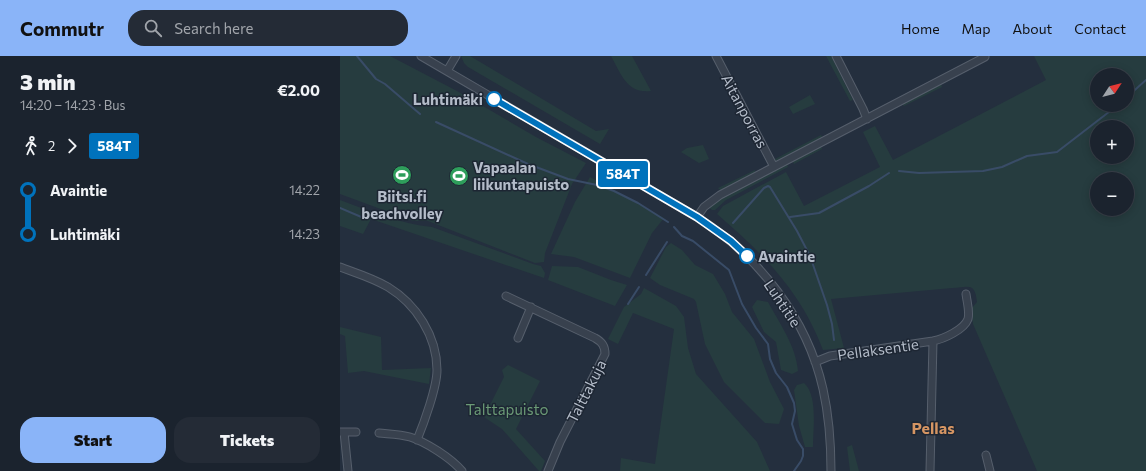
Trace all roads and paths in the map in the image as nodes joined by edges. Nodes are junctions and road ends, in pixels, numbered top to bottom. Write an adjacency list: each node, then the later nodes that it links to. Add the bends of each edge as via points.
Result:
1 (421, 56): 6 (street, Luhtitie)
2 (456, 56): 6 (street)
3 (716, 56): 8 (street, Aitanporras)
4 (836, 56): 7 (street)
5 (985, 57): 7 (street)
6 (447, 71): 9 (street, Luhtitie)
7 (867, 119): 8 (street)
8 (774, 167): 9 (street, via 720,195 704,206)
9 (697, 217): 16 (street, Luhtitie, via 731,241 765,275 794,316)
10 (340, 267): 20 (street, via 372,279 400,296 414,308 429,334 437,370)
11 (966, 294): 15 (street, via 969,311 965,324 945,338)
12 (506, 296): 13 (street, Talttakuja)
13 (531, 307): 14 (street); 24 (street, Talttakuja, via 595,338 605,349 605,354)
14 (518, 338)
15 (933, 342): 16 (street, Pellaksentie, via 830,356); 26 (street, Pellaksentie)
16 (815, 362): 25 (street, Luhtitie, via 827,410)
17 (342, 432): 18 (street); 22 (street)
18 (356, 432)
19 (379, 433): 20 (street, via 408,436)
20 (418, 440): 23 (street, via 442,454)
21 (986, 455): 27 (street)
22 (348, 471)
23 (462, 471)
24 (548, 471)
25 (831, 471)
26 (930, 471)
27 (990, 471)

